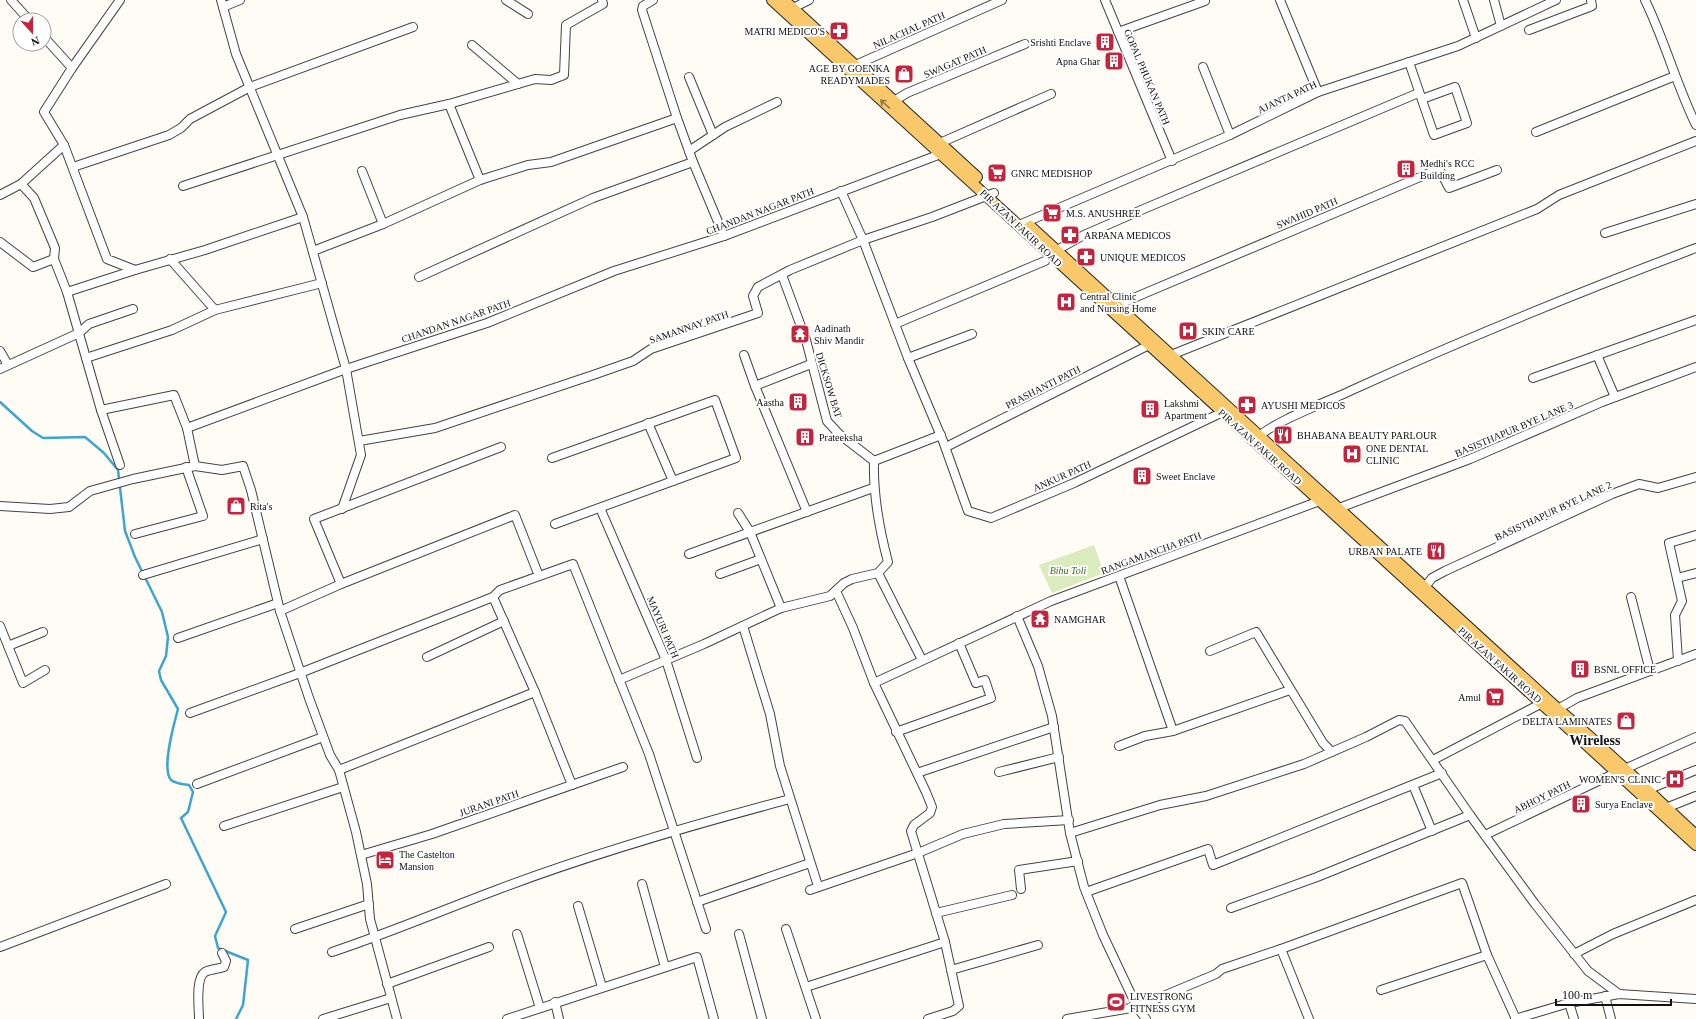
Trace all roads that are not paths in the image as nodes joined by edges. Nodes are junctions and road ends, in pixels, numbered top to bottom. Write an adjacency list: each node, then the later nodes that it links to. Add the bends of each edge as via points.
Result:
1 (11, 0): 21 (street)
2 (120, 0): 33 (street)
3 (240, 0): 19 (street)
4 (506, 0): 22 (street)
5 (602, 0): 37 (street, via 603,4 566,25 564,75 551,80 535,79)
6 (653, 0): 45 (street, via 643,6 642,10)
7 (772, 0): 20 (main road, PIR AZAN FAKIR ROAD)
8 (784, 0): 20 (main road, PIR AZAN FAKIR ROAD)
9 (809, 0): 20 (street)
10 (1002, 0): 34 (street, NILACHAL PATH)
11 (1105, 0): 26 (street, GOPAL PHUKAN PATH)
12 (1280, 0): 39 (street)
13 (1463, 0): 27 (street)
14 (1494, 0): 23 (street)
15 (1556, 0): 23 (street, AJANTA PATH)
16 (1591, 0): 25 (street, via 1592,6)
17 (1645, 0): 35 (street, via 1657,24)
18 (1205, 2): 26 (street)
19 (222, 3): 38 (street, via 236,54)
20 (790, 11): 34 (main road, PIR AZAN FAKIR ROAD)
21 (22, 12)
22 (528, 14)
23 (1501, 26): 27 (street, AJANTA PATH)
24 (413, 27): 38 (street)
25 (1529, 30)
26 (1118, 32): 56 (street, GOPAL PHUKAN PATH)
27 (1476, 38): 31 (street, AJANTA PATH)
28 (472, 44): 37 (street)
29 (1025, 44): 42 (street, SWAGAT PATH, via 907,93)
30 (52, 46): 33 (street)
31 (1408, 62): 39 (street, AJANTA PATH); 41 (street)
32 (1203, 67): 49 (street)
33 (72, 68): 52 (street, via 44,112)
34 (851, 68): 42 (main road, PIR AZAN FAKIR ROAD); 54 (main road, PIR AZAN FAKIR ROAD, one-way to 34)
35 (1675, 76): 46 (street); 47 (street)
36 (689, 77): 48 (street)
37 (518, 84): 44 (street)
38 (250, 87): 55 (street); 58 (street, via 190,119 169,135)
39 (1318, 92): 49 (street, AJANTA PATH)
40 (1051, 94): 51 (street)
41 (1419, 96): 41 (street, via 1434,135 1467,123 1454,88); 76 (street, via 1146,208 1084,235)
42 (894, 101): 51 (main road, PIR AZAN FAKIR ROAD)
43 (777, 102): 48 (street)
44 (449, 104): 55 (street, via 400,115); 61 (street)
45 (677, 118): 53 (street); 61 (street, via 551,162 528,165)
46 (1696, 125)
47 (1536, 132)
48 (713, 135): 53 (street)
49 (1230, 135): 56 (street, AJANTA PATH)
50 (1696, 141): 96 (street, via 1558,195 1537,209)
51 (940, 143): 54 (main road, PIR AZAN FAKIR ROAD)
52 (64, 144): 58 (street); 62 (street)
53 (689, 151): 57 (street)
54 (945, 153): 64 (street, CHANDAN NAGAR PATH); 66 (main road, PIR AZAN FAKIR ROAD)
55 (278, 154): 63 (street); 68 (street)
56 (1172, 161): 69 (street, AJANTA PATH)
57 (693, 162): 72 (street); 83 (street, via 593,198)
58 (73, 167): 81 (street, via 107,259)
59 (1497, 170): 86 (street, SWAHID PATH, via 1449,188 1439,169)
60 (362, 171): 70 (street)
61 (480, 180): 70 (street)
62 (20, 184): 65 (street); 78 (street, via 34,198 55,248)
63 (183, 186)
64 (841, 191): 72 (street, CHANDAN NAGAR PATH); 73 (street)
65 (0, 195)
66 (990, 195): 69 (main road, PIR AZAN FAKIR ROAD); 73 (street, SAMANNAY PATH)
67 (1696, 204): 71 (street)
68 (303, 217): 77 (street); 79 (street)
69 (1025, 223): 76 (main road, PIR AZAN FAKIR ROAD); 93 (main road, PIR AZAN FAKIR ROAD)
70 (383, 224): 77 (street)
71 (1605, 233)
72 (724, 236): 104 (street, CHANDAN NAGAR PATH, via 614,271 487,323)
73 (863, 240): 82 (street, SAMANNAY PATH); 90 (street)
74 (0, 242): 78 (street, via 33,268)
75 (1696, 248): 113 (street, via 1567,297 1383,376 1286,420)
76 (1057, 250): 86 (main road, PIR AZAN FAKIR ROAD)
77 (313, 251): 84 (street)
78 (54, 259): 85 (street)
79 (170, 259): 81 (street); 88 (street)
80 (1045, 261): 90 (street)
81 (135, 270): 85 (street)
82 (782, 275): 100 (street, DICKSOW BAT, via 806,340); 114 (street, SAMANNAY PATH, via 758,287 753,296 758,313 651,349 633,361 435,428)
83 (419, 277)
84 (322, 283): 88 (street); 104 (street)
85 (67, 292): 91 (street)
86 (1117, 305): 96 (main road, PIR AZAN FAKIR ROAD)
87 (133, 309): 91 (street, via 89,324)
88 (215, 310): 98 (street, via 172,330)
89 (1696, 320): 97 (street)
90 (895, 324): 99 (street)
91 (79, 333): 98 (street); 101 (street)
92 (972, 334): 99 (street)
93 (1149, 345): 109 (main road, PIR AZAN FAKIR ROAD); 116 (street, PRASHANTI PATH)
94 (0, 351): 101 (street)
95 (744, 355): 106 (street)
96 (1171, 355): 113 (main road, PIR AZAN FAKIR ROAD)
97 (1597, 355): 105 (street); 107 (street)
98 (86, 358): 108 (street)
99 (908, 358): 112 (street)
100 (811, 364): 106 (street); 118 (street, DICKSOW BAT, via 827,421 839,434)
101 (8, 365): 103 (street)
102 (1696, 367): 107 (street, BASISTHAPUR BYE LANE 3)
103 (0, 369)
104 (346, 369): 111 (street, CHANDAN NAGAR PATH); 114 (street)
105 (1533, 378)
106 (755, 386): 130 (street)
107 (1615, 397): 128 (street, BASISTHAPUR BYE LANE 3, via 1470,459)
108 (101, 410): 111 (street, via 174,395); 119 (street)
109 (1223, 412): 113 (main road, PIR AZAN FAKIR ROAD); 116 (street, ANKUR PATH, via 1074,483 991,518 968,511)
110 (648, 423): 117 (street); 123 (street); 123 (street, via 715,400 736,458)
111 (187, 428): 120 (street)
112 (941, 435): 116 (street); 118 (street)
113 (1257, 438): 125 (main road, PIR AZAN FAKIR ROAD)
114 (359, 441): 129 (street, via 361,455)
115 (501, 447): 129 (street)
116 (946, 447)
117 (552, 458)
118 (874, 461): 124 (street)
119 (120, 466)
120 (195, 466): 121 (street); 136 (street, via 222,470 244,466)
121 (186, 467): 126 (street, via 90,491 69,507 50,510); 134 (street, via 203,516)
122 (1696, 477): 147 (street, BASISTHAPUR BYE LANE 2, via 1658,488 1639,484 1612,494 1445,571 1432,578)
123 (673, 481): 127 (street)
124 (873, 488): 130 (street); 140 (street, via 880,533 888,562)
125 (1324, 500): 128 (main road, PIR AZAN FAKIR ROAD); 144 (street, RANGAMANCHA PATH); 175 (main road, PIR AZAN FAKIR ROAD)
126 (0, 506)
127 (600, 508): 132 (street); 165 (street, MAYURI PATH)
128 (1339, 508): 147 (main road, PIR AZAN FAKIR ROAD)
129 (342, 509): 146 (street, via 314,519)
130 (807, 512): 133 (street)
131 (738, 513): 133 (street)
132 (555, 524)
133 (750, 532): 137 (street); 138 (street)
134 (135, 534)
135 (1696, 535): 145 (street, via 1669,543)
136 (263, 539): 143 (street); 151 (street)
137 (689, 554)
138 (761, 559): 142 (street); 152 (street)
139 (537, 571): 146 (street, via 516,515)
140 (878, 573): 148 (street, via 852,578); 166 (street)
141 (1696, 573): 145 (street)
142 (720, 574)
143 (143, 575)
144 (1119, 576): 154 (street, RANGAMANCHA PATH); 179 (street)
145 (1677, 578): 167 (street, via 1682,601 1675,615)
146 (341, 584): 153 (street)
147 (1425, 587): 175 (main road, PIR AZAN FAKIR ROAD)
148 (836, 591): 152 (street, via 830,596); 172 (street)
149 (492, 597): 155 (street); 170 (street); 171 (street, via 500,590 573,564)
150 (1631, 597): 169 (street)
151 (278, 603): 153 (street); 159 (street)
152 (781, 608): 157 (street)
153 (280, 611): 170 (street)
154 (1017, 616): 160 (street, RANGAMANCHA PATH); 178 (street, via 1038,666)
155 (504, 621): 164 (street); 174 (street)
156 (0, 626): 161 (street)
157 (743, 626): 165 (street); 201 (street, via 770,714 780,766)
158 (43, 632): 161 (street)
159 (178, 638)
160 (959, 643): 166 (street, RANGAMANCHA PATH); 180 (street, via 976,683 985,680 991,698)
161 (8, 646): 168 (street, via 23,683)
162 (1210, 651): 173 (street, via 1256,632)
163 (1696, 654): 167 (street)
164 (427, 658)
165 (666, 660): 171 (street); 186 (street, MAYURI PATH)
166 (922, 660): 172 (street, RANGAMANCHA PATH)
167 (1678, 661): 169 (street)
168 (45, 670)
169 (1650, 671): 176 (street, via 1577,698)
170 (300, 673): 177 (street); 181 (street)
171 (619, 680): 206 (street, via 649,754)
172 (874, 683): 180 (street)
173 (1290, 690): 179 (street); 184 (street, via 1323,743)
174 (535, 692): 189 (street); 196 (street)
175 (1545, 702): 176 (main road, PIR AZAN FAKIR ROAD); 187 (street); 192 (main road, PIR AZAN FAKIR ROAD)
176 (1558, 709): 192 (main road, PIR AZAN FAKIR ROAD, via 1595,740)
177 (190, 713)
178 (1054, 727): 185 (street); 193 (street)
179 (1173, 731): 183 (street, via 1146,736)
180 (896, 732): 193 (street)
181 (324, 737): 189 (street); 195 (street)
182 (1696, 738): 192 (street, ABHOY PATH)
183 (1119, 746)
184 (1332, 752): 187 (street, via 1399,720 1408,723); 208 (street, via 1304,764 1206,796 1160,805)
185 (1059, 757): 191 (street); 204 (street)
186 (697, 758)
187 (1432, 760): 194 (street)
188 (623, 768): 196 (street, JURANI PATH)
189 (339, 770): 198 (street)
190 (1696, 770): 199 (street)
191 (999, 772)
192 (1616, 772): 199 (main road, PIR AZAN FAKIR ROAD); 210 (street, ABHOY PATH); 211 (main road, PIR AZAN FAKIR ROAD)
193 (917, 773): 212 (street, via 932,807 930,814 914,825 912,831)
194 (1442, 773): 197 (street); 203 (street)
195 (197, 784)
196 (572, 785): 213 (street, JURANI PATH, via 432,834)
197 (1413, 785): 207 (street); 219 (street, via 1213,865 1208,849)
198 (344, 787): 205 (street); 213 (street)
199 (1647, 790): 202 (main road, PIR AZAN FAKIR ROAD)
200 (1696, 796): 202 (street)
201 (790, 799): 206 (street); 215 (street)
202 (1666, 808): 209 (main road, PIR AZAN FAKIR ROAD)
203 (1470, 815): 207 (street); 210 (street)
204 (1068, 820): 208 (street); 212 (street, via 1004,824 963,834)
205 (224, 826)
206 (674, 830): 222 (street); 232 (street, via 499,888)
207 (1432, 831): 225 (street)
208 (1070, 833): 214 (street)
209 (1696, 835)
210 (1485, 836): 240 (street)
211 (1696, 845)
212 (918, 853): 215 (street, via 814,888); 226 (street)
213 (361, 855): 223 (street)
214 (1078, 861): 218 (street, via 1018,870); 219 (street)
215 (810, 863): 222 (street)
216 (166, 884): 235 (street)
217 (642, 884): 242 (street)
218 (1021, 889)
219 (1086, 892): 254 (street)
220 (1012, 895): 226 (street)
221 (1696, 900): 240 (street, via 1613,934)
222 (697, 902): 228 (street)
223 (369, 904): 227 (street); 232 (street)
224 (578, 906): 245 (street)
225 (1231, 908)
226 (936, 913): 233 (street)
227 (295, 929)
228 (706, 929)
229 (786, 929): 246 (street)
230 (517, 934): 255 (street)
231 (739, 934): 263 (street)
232 (375, 938): 238 (street); 244 (street)
233 (945, 942): 243 (street); 246 (street)
234 (1038, 945): 243 (street)
235 (0, 946)
236 (489, 947): 244 (street)
237 (1281, 949): 241 (street, via 1462,883); 254 (street, via 1222,969 1216,974); 268 (street)
238 (332, 952)
239 (222, 953): 257 (street, via 226,961 224,967 204,972 200,977)
240 (1574, 954): 248 (street, via 1588,971)
241 (1487, 955): 247 (street); 269 (street)
242 (665, 967): 245 (street); 262 (street, via 697,956)
243 (951, 970): 265 (street, via 959,1006 953,1011)
244 (387, 984): 250 (street)
245 (602, 987): 252 (street)
246 (806, 987): 264 (street)
247 (1381, 990)
248 (1619, 994): 249 (street); 251 (street)
249 (1605, 996): 253 (street); 271 (street)
250 (391, 998): 258 (street); 259 (street)
251 (1696, 999)
252 (554, 1002): 255 (street); 261 (street)
253 (1569, 1003): 269 (street); 270 (street)
254 (1137, 1007): 256 (street); 267 (street)
255 (540, 1008): 260 (street)
256 (1109, 1015): 266 (street)
257 (199, 1019)
258 (323, 1019)
259 (397, 1019)
260 (507, 1019)
261 (560, 1019)
262 (714, 1019)
263 (762, 1019)
264 (816, 1019)
265 (928, 1019)
266 (1067, 1019)
267 (1146, 1019)
268 (1309, 1019)
269 (1516, 1019)
270 (1574, 1019)
271 (1611, 1019)

